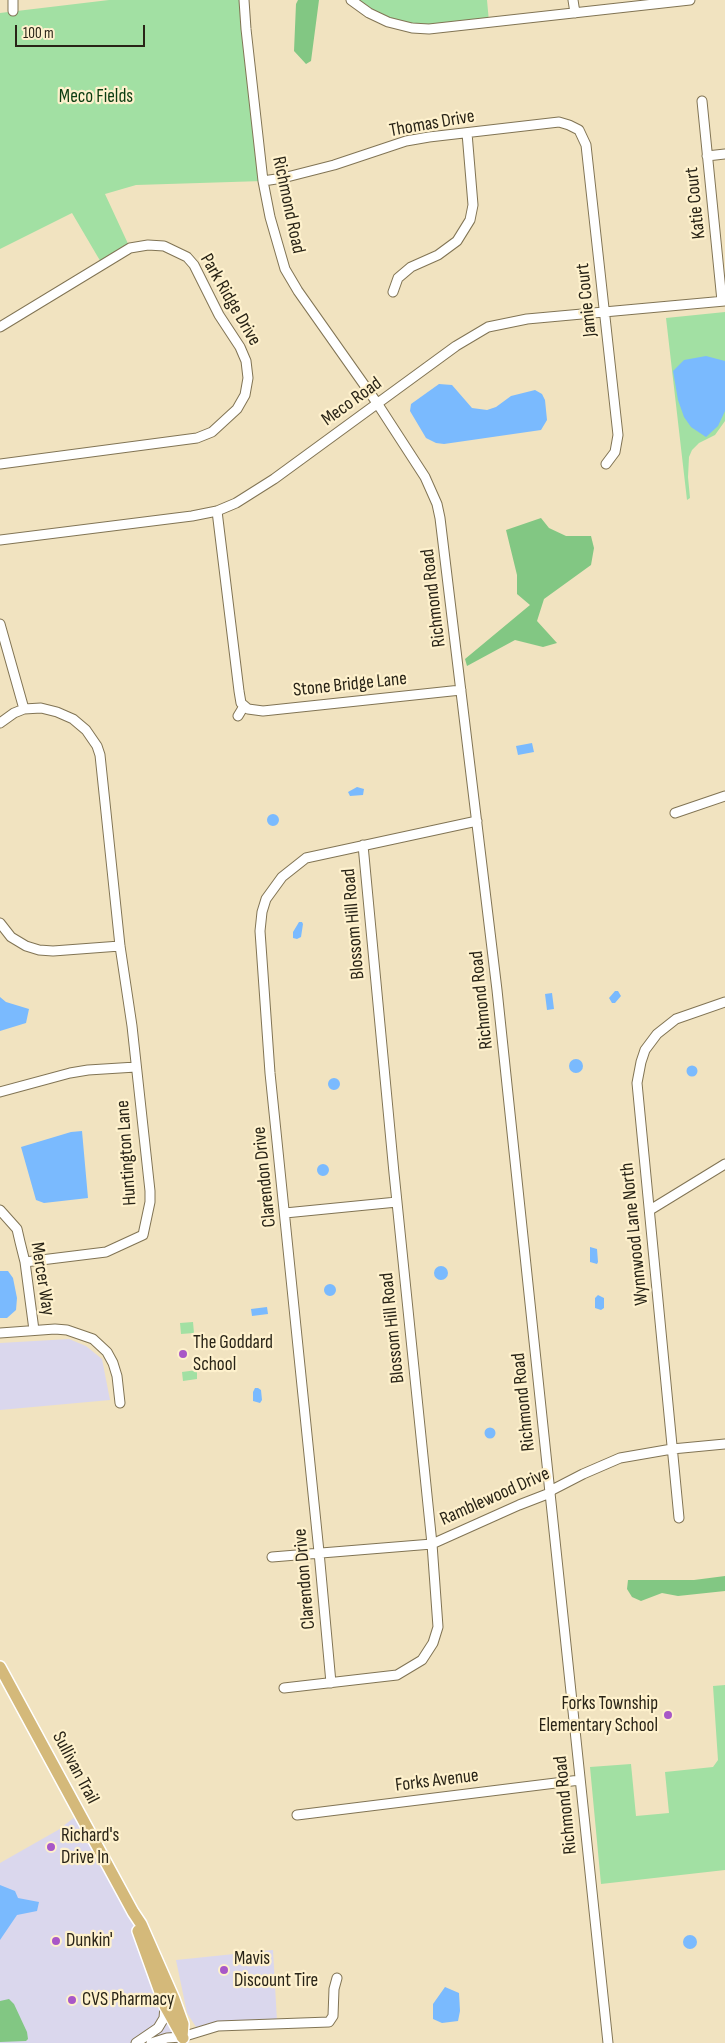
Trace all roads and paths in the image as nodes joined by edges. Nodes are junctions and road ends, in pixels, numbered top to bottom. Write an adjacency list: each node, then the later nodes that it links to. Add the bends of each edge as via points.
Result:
1 (13, 0): 6 (street)
2 (244, 0): 13 (street, Richmond Road)
3 (351, 0): 7 (street, via 388,22 429,29)
4 (573, 0): 7 (street)
5 (690, 0): 7 (street)
6 (13, 11)
7 (575, 13)
8 (702, 102): 12 (street, Katie Court)
9 (579, 130): 10 (street, Thomas Drive, via 559,122); 16 (street, Jamie Court, via 586,145)
10 (467, 133): 13 (street, Thomas Drive, via 406,141 334,165); 14 (street, via 473,205 470,220 457,241 438,255 411,266 398,278)
11 (725, 154): 12 (street)
12 (708, 156): 15 (street, Katie Court)
13 (263, 181): 18 (street, Richmond Road, via 285,269)
14 (393, 292)
15 (723, 301): 16 (street, Meco Road)
16 (604, 312): 18 (street, Meco Road, via 527,319 488,327); 20 (street, Jamie Court, via 618,435 616,452)
17 (0, 327): 19 (street, Park Ridge Drive, via 130,248 164,246 187,257 194,265 219,315 240,347 248,378 245,395 237,409 212,432 198,438)
18 (377, 403): 21 (street, Meco Road, via 274,479); 24 (street, Richmond Road, via 425,477 437,504)
19 (0, 464)
20 (606, 464)
21 (217, 511): 22 (street, Meco Road); 25 (street, via 239,691)
22 (0, 540)
23 (0, 624): 26 (street)
24 (461, 690): 25 (street, Stone Bridge Lane, via 263,711); 31 (street, Richmond Road)
25 (244, 706): 27 (street)
26 (24, 709): 28 (street); 34 (street, Huntington Lane, via 41,708 73,718 97,746)
27 (238, 716)
28 (0, 723)
29 (725, 796): 30 (street)
30 (675, 813)
31 (477, 821): 32 (street, Clarendon Drive); 49 (street, Richmond Road)
32 (363, 845): 39 (street, Blossom Hill Road); 42 (street, Clarendon Drive, via 306,858 282,877 266,899 262,912 260,931 270,1064)
33 (0, 923): 34 (street, via 11,937 39,950)
34 (120, 946): 36 (street, Huntington Lane)
35 (725, 1002): 41 (street, Wynnwood Lane North, via 688,1014 668,1025 657,1034 641,1062 637,1082)
36 (136, 1067): 37 (street, via 70,1073); 43 (street, Huntington Lane, via 150,1197 143,1235 106,1252)
37 (0, 1092)
38 (725, 1164): 41 (street)
39 (397, 1202): 42 (street); 51 (street, Blossom Hill Road)
40 (0, 1210): 43 (street, Mercer Way, via 16,1229)
41 (650, 1210): 48 (street, Wynnwood Lane North)
42 (285, 1212): 52 (street, Clarendon Drive)
43 (25, 1262): 44 (street, Mercer Way)
44 (34, 1330): 45 (street); 46 (street, via 67,1330 93,1339 113,1362)
45 (0, 1333)
46 (120, 1403)
47 (725, 1444): 48 (street, Ramblewood Drive)
48 (672, 1449): 49 (street, Ramblewood Drive, via 620,1458); 50 (street, Wynnwood Lane North)
49 (550, 1493): 51 (street, Ramblewood Drive); 57 (street, Richmond Road)
50 (679, 1518)
51 (432, 1544): 52 (street, Ramblewood Drive); 55 (street, Blossom Hill Road, via 438,1627 428,1652 397,1675)
52 (319, 1552): 53 (street, Ramblewood Drive); 55 (street, Clarendon Drive)
53 (272, 1557)
54 (0, 1667): 59 (main road, Sullivan Trail)
55 (330, 1683): 56 (street, Blossom Hill Road)
56 (284, 1688)
57 (580, 1780): 58 (street, Forks Avenue); 65 (street, Richmond Road)
58 (298, 1815)
59 (133, 1912): 61 (main road, Sullivan Trail); 62 (main road, Sullivan Trail, via 144,1929 174,1999 183,2024)
60 (337, 1978): 62 (street, via 333,2016 329,2022 218,2026)
61 (165, 2006): 62 (main road, Sullivan Trail); 63 (street, via 164,2018 158,2028)
62 (180, 2041): 64 (street, via 167,2038)
63 (136, 2043)
64 (150, 2043)
65 (608, 2043)

